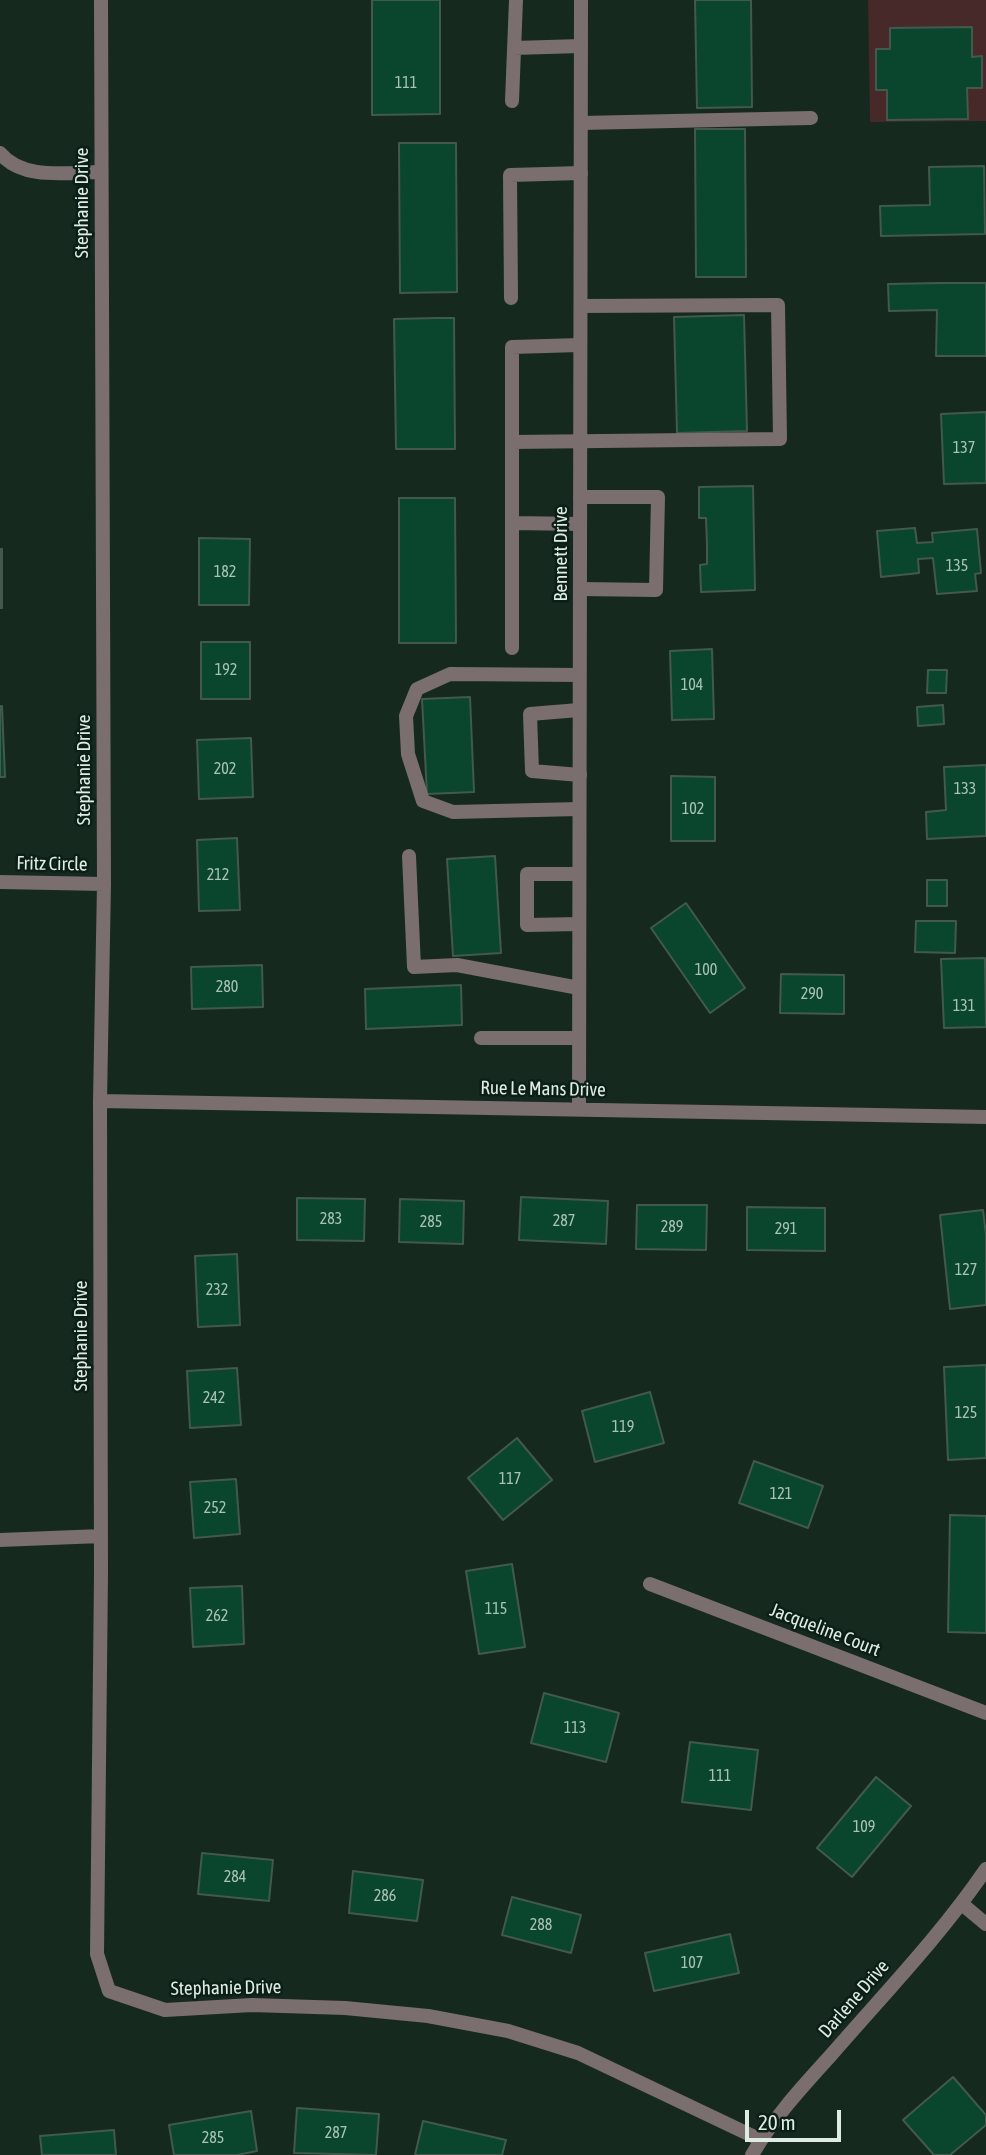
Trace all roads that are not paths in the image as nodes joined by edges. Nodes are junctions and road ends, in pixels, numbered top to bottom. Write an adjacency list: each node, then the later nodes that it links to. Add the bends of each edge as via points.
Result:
1 (101, 0): 10 (street, Stephanie Drive)
2 (516, 0): 5 (street)
3 (581, 0): 4 (street, Bennett Drive)
4 (581, 46): 5 (street); 8 (street, Bennett Drive)
5 (514, 48): 6 (street)
6 (512, 101)
7 (811, 118): 8 (street)
8 (581, 123): 11 (street, Bennett Drive)
9 (0, 153): 10 (street, via 17,168 46,173)
10 (101, 172): 29 (street, Stephanie Drive)
11 (581, 173): 12 (street, via 510,175); 13 (street, Bennett Drive)
12 (511, 298)
13 (580, 306): 14 (street, Bennett Drive); 15 (street, via 778,305 780,439)
14 (580, 345): 15 (street, Bennett Drive); 16 (street, via 512,346)
15 (580, 441): 16 (street); 17 (street, Bennett Drive)
16 (512, 442): 18 (street)
17 (580, 497): 19 (street, Bennett Drive); 20 (street, via 658,497 656,590)
18 (512, 523): 19 (street); 21 (street)
19 (580, 524): 20 (street, Bennett Drive)
20 (580, 589): 22 (street, Bennett Drive)
21 (512, 648)
22 (579, 675): 23 (street, Bennett Drive); 25 (street, via 450,674 417,689 406,716 408,754 423,802 453,812)
23 (579, 710): 24 (street, Bennett Drive); 24 (street, via 530,714 532,771)
24 (580, 775): 25 (street, Bennett Drive)
25 (579, 809): 27 (street, Bennett Drive)
26 (409, 856): 31 (street, via 414,967 457,965)
27 (579, 874): 30 (street, Bennett Drive); 30 (street, via 527,874 527,925)
28 (0, 882): 29 (street, Fritz Circle)
29 (104, 884): 34 (street, Stephanie Drive)
30 (579, 925): 31 (street, Bennett Drive)
31 (579, 988): 33 (street, Bennett Drive)
32 (481, 1038): 33 (street)
33 (579, 1038): 35 (street, Bennett Drive)
34 (100, 1101): 35 (street, Rue Le Mans Drive); 37 (street, Stephanie Drive)
35 (579, 1109): 36 (street, Rue Le Mans Drive)
36 (986, 1117)
37 (101, 1536): 38 (street); 44 (street, Stephanie Drive, via 97,1954 109,1991 165,2010 252,2005 345,2008 428,2016 508,2031 578,2053)
38 (0, 1540)
39 (650, 1584): 40 (street, Jacqueline Court)
40 (986, 1713)
41 (986, 1869): 42 (street, Darlene Drive)
42 (962, 1904): 43 (street); 44 (street, Darlene Drive)
43 (986, 1924)
44 (761, 2140): 45 (street, Darlene Drive)
45 (752, 2155)

